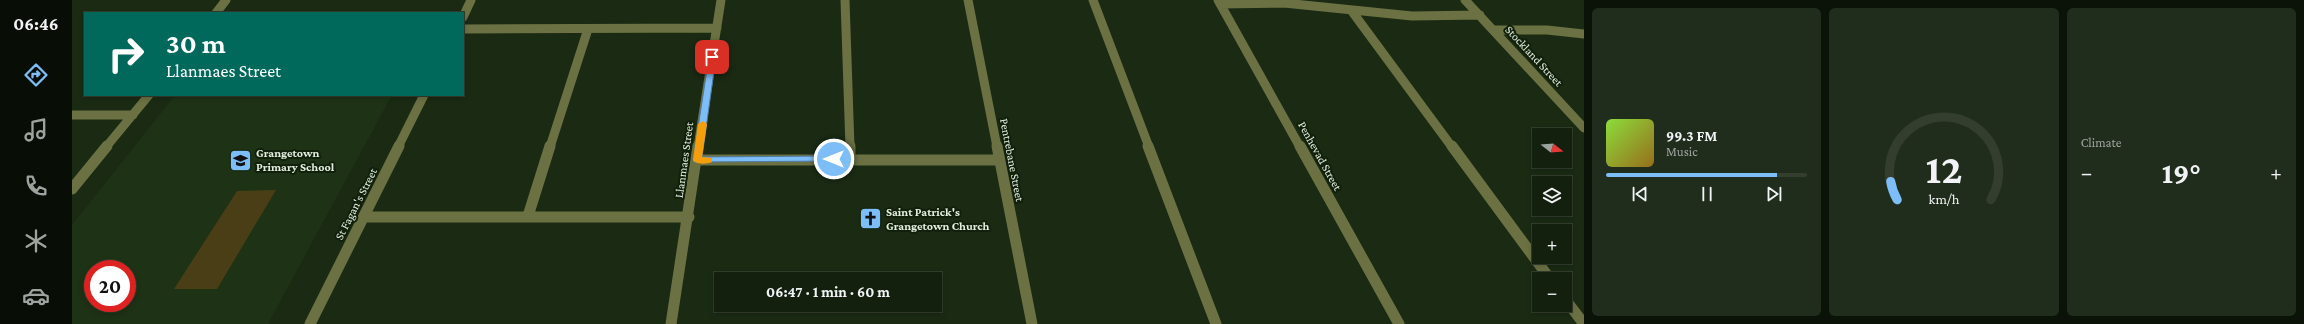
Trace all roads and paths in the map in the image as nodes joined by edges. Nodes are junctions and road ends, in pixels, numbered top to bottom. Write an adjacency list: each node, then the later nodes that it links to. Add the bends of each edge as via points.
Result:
1 (226, 0): 10 (street)
2 (471, 0): 11 (street)
3 (722, 0): 13 (street, Llanmaes Street)
4 (845, 0): 23 (street)
5 (968, 0): 25 (street, Pentrebane Street)
6 (1093, 0): 35 (street)
7 (1465, 0): 12 (street, Stockland Street)
8 (1219, 2): 9 (street, via 1284,3); 36 (street, Penhevad Street)
9 (1350, 10): 12 (street, via 1412,16); 30 (street)
10 (217, 12)
11 (464, 15)
12 (1480, 15): 16 (street, Stockland Street)
13 (717, 28): 15 (street); 24 (street, Llanmaes Street)
14 (464, 29): 15 (street)
15 (588, 29): 27 (street)
16 (1494, 30): 17 (street, via 1547,30); 22 (street, Stockland Street)
17 (1584, 34)
18 (148, 96): 20 (street)
19 (424, 96): 29 (street, St Fagan's Street)
20 (133, 114): 21 (street); 26 (street)
21 (72, 115)
22 (1584, 128)
23 (850, 159): 24 (street); 25 (street)
24 (697, 160): 28 (street, Llanmaes Street)
25 (999, 160): 34 (street, Pentrebane Street)
26 (72, 188)
27 (528, 216): 28 (street); 29 (street)
28 (689, 216): 33 (street, Llanmaes Street)
29 (364, 217): 32 (street, St Fagan's Street)
30 (1545, 272)
31 (1572, 308): 37 (street)
32 (310, 324)
33 (671, 324)
34 (1032, 324)
35 (1216, 324)
36 (1399, 324)
37 (1584, 324)

